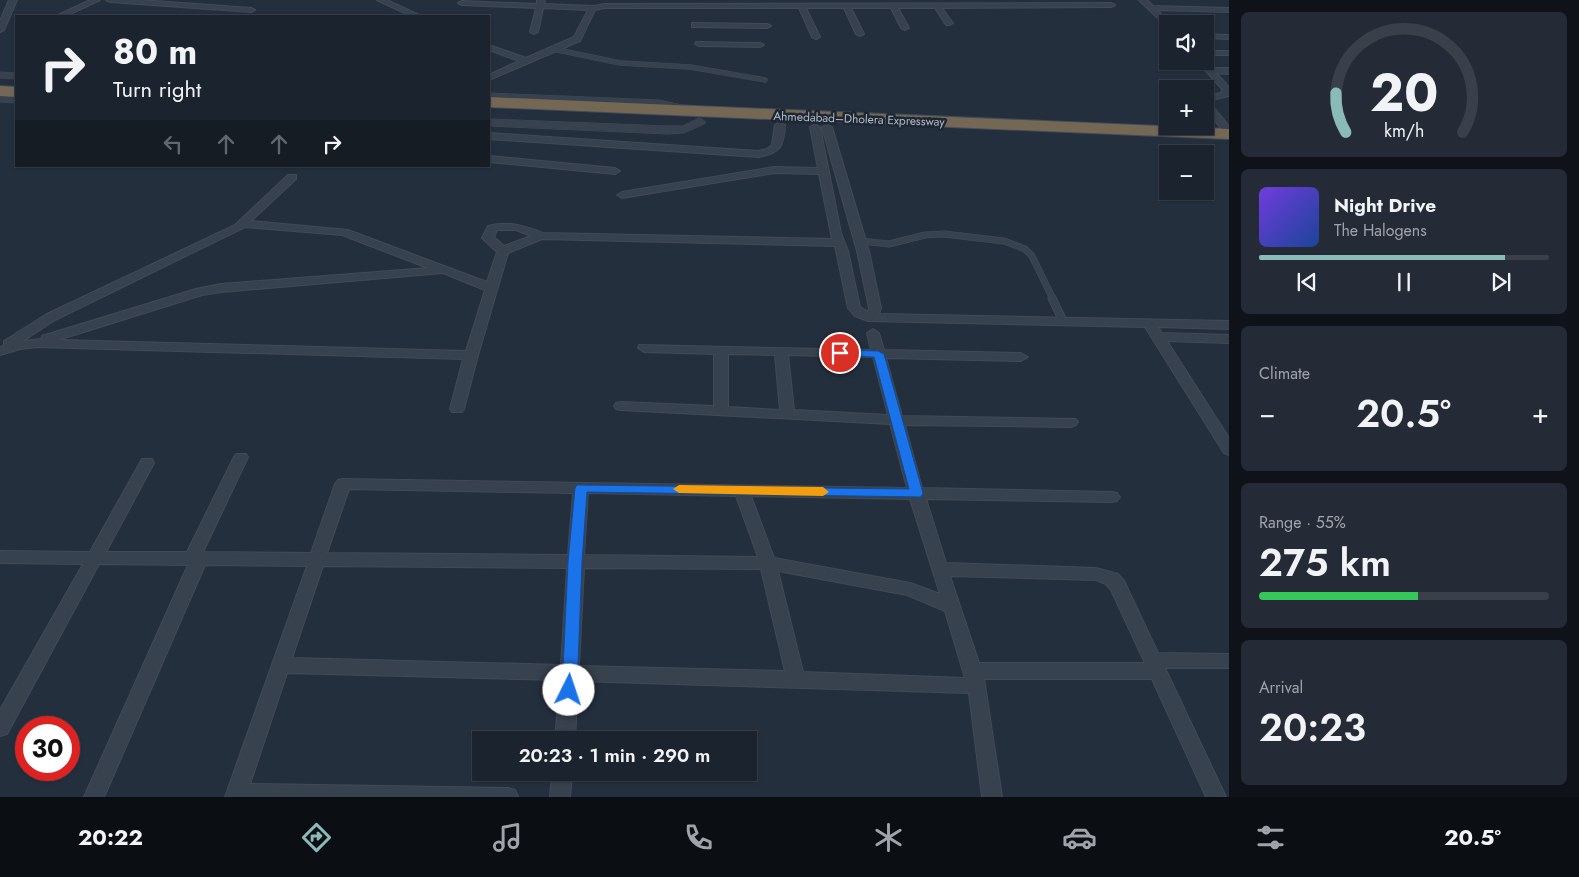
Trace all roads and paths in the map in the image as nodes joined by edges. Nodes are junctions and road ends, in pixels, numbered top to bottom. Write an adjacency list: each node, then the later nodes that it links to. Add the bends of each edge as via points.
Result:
1 (13, 0): 31 (street)
2 (96, 0): 26 (street)
3 (110, 0): 6 (street)
4 (381, 0): 27 (street)
5 (1143, 0): 22 (street)
6 (151, 1): 23 (street)
7 (496, 2): 9 (street); 10 (street)
8 (1034, 2): 17 (street); 18 (street)
9 (462, 3)
10 (540, 3): 12 (street); 38 (street)
11 (872, 3): 14 (street); 15 (street)
12 (583, 4): 21 (street)
13 (801, 5): 14 (street); 25 (street); 41 (street)
14 (846, 5): 39 (street)
15 (893, 5): 16 (street); 36 (street)
16 (937, 5): 17 (street); 33 (street)
17 (989, 5)
18 (1053, 5): 19 (street); 28 (street)
19 (1095, 5): 20 (street); 29 (street)
20 (1111, 5)
21 (594, 8): 25 (street); 47 (street, via 576,39)
22 (1150, 8): 24 (street); 30 (street)
23 (251, 10)
24 (1229, 10)
25 (731, 12): 34 (street); 35 (street); 44 (street)
26 (62, 15)
27 (415, 15)
28 (1063, 15)
29 (1108, 16)
30 (1159, 17)
31 (2, 18): 32 (street); 37 (street)
32 (15, 18)
33 (949, 23)
34 (695, 25)
35 (767, 26)
36 (904, 28)
37 (0, 30)
38 (534, 32)
39 (860, 34)
40 (1214, 36): 42 (street)
41 (816, 37)
42 (1229, 37)
43 (700, 44): 44 (street)
44 (738, 45): 45 (street)
45 (760, 45)
46 (490, 47): 50 (street)
47 (552, 49): 50 (street); 56 (lane, via 620,62 690,67)
48 (1214, 52): 49 (street)
49 (1229, 53)
50 (526, 61): 55 (street)
51 (1209, 70): 52 (street); 59 (street)
52 (1229, 71)
53 (0, 75): 54 (street)
54 (15, 76)
55 (490, 78)
56 (765, 80)
57 (0, 81): 58 (highway)
58 (15, 82)
59 (1228, 89): 63 (street, via 1225,95)
60 (0, 91): 61 (highway)
61 (15, 92)
62 (490, 96): 69 (street, via 659,103 682,107)
63 (1214, 97)
64 (0, 99): 65 (street)
65 (15, 100)
66 (490, 102): 69 (highway, Ahmedabad–Dholera Expressway)
67 (490, 113): 69 (highway, Ahmedabad–Dholera Expressway)
68 (1214, 114): 73 (street)
69 (701, 118): 70 (street, via 684,129 667,130); 71 (highway, Ahmedabad–Dholera Expressway); 73 (highway, Ahmedabad–Dholera Expressway, via 1006,124)
70 (490, 123)
71 (780, 125): 72 (highway, Ahmedabad–Dholera Expressway); 74 (street, via 776,148 758,154)
72 (821, 127): 75 (highway, Ahmedabad–Dholera Expressway); 78 (street); 84 (street)
73 (1229, 133)
74 (490, 136)
75 (1229, 144)
76 (490, 159): 77 (street)
77 (615, 171)
78 (824, 171): 80 (street, via 774,170); 83 (street)
79 (292, 177): 81 (street)
80 (622, 195)
81 (243, 224): 86 (street, via 344,232); 97 (street, via 51,317)
82 (540, 236): 83 (street); 85 (street); 85 (street, via 506,225 492,228 488,238)
83 (839, 242): 84 (street); 84 (street); 91 (street, via 854,308)
84 (860, 242): 88 (lane, via 889,244 933,233 1016,244 1032,256); 91 (street, via 875,304)
85 (503, 251): 87 (street)
86 (443, 270): 87 (street); 94 (street, via 222,288)
87 (492, 288): 100 (street)
88 (1063, 321): 89 (street); 91 (street)
89 (1149, 323): 90 (street); 92 (street)
90 (1229, 324)
91 (872, 326): 99 (street)
92 (1158, 337): 93 (street); 108 (street)
93 (1229, 339)
94 (37, 343): 97 (street); 100 (street)
95 (644, 348): 96 (street)
96 (721, 350): 98 (street); 104 (street)
97 (0, 351)
98 (781, 351): 99 (street); 105 (street)
99 (878, 354): 101 (street); 106 (street)
100 (471, 355): 103 (street)
101 (1021, 357)
102 (621, 406): 104 (street)
103 (457, 409)
104 (721, 411): 105 (street)
105 (787, 414): 106 (street)
106 (896, 420): 107 (street); 113 (street)
107 (1071, 422)
108 (1229, 450)
109 (241, 457): 117 (street)
110 (147, 463): 116 (street)
111 (581, 488): 112 (street); 118 (street, via 342,484); 119 (street)
112 (740, 490): 113 (street); 120 (street)
113 (916, 493): 114 (street); 121 (street)
114 (1112, 497)
115 (0, 557): 116 (street)
116 (94, 558): 117 (street); 129 (street)
117 (195, 559): 118 (street); 133 (street)
118 (316, 559): 119 (street); 124 (street)
119 (575, 562): 120 (street); 126 (street)
120 (768, 563): 122 (street, via 910,589); 127 (street)
121 (940, 569): 122 (street); 125 (street, via 1105,576 1112,579)
122 (952, 607): 128 (street)
123 (1229, 662): 125 (street)
124 (278, 665): 126 (street); 132 (street)
125 (1155, 665): 128 (street); 137 (street)
126 (571, 673): 127 (street); 130 (street)
127 (796, 679): 128 (street)
128 (974, 679): 136 (street)
129 (0, 728)
130 (566, 731)
131 (561, 781): 135 (street)
132 (235, 795): 134 (street)
133 (94, 797)
134 (508, 797)
135 (560, 797)
136 (992, 797)
137 (1216, 797)

